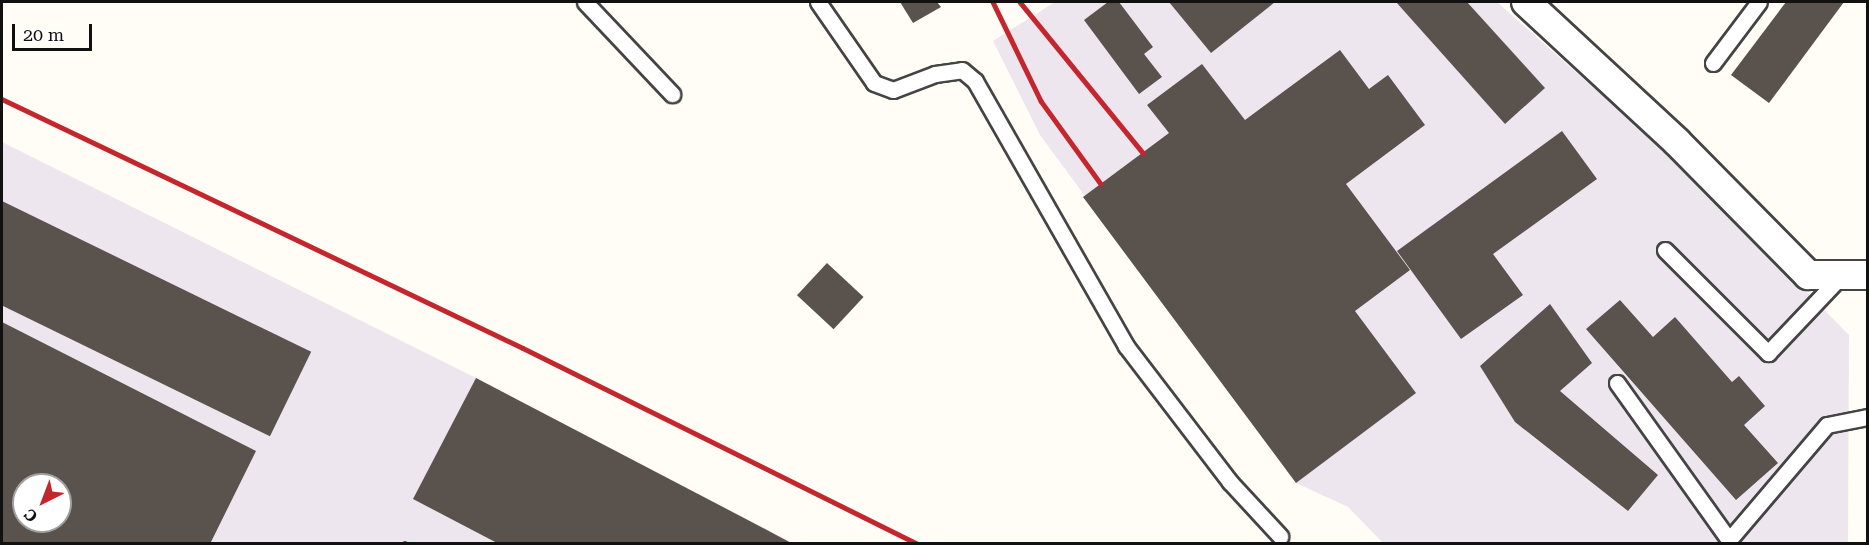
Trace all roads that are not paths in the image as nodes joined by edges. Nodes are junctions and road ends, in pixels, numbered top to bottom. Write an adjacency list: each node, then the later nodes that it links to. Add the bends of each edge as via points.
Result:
1 (585, 2): 6 (lane)
2 (818, 2): 11 (lane, via 874,82 893,90 935,74 962,70 975,81 1126,346 1230,482)
3 (1526, 2): 8 (street, via 1677,142 1808,275)
4 (1759, 2): 5 (lane)
5 (1713, 63)
6 (672, 94)
7 (1665, 250): 8 (lane, via 1768,353)
8 (1855, 275)
9 (1617, 383): 10 (lane, via 1729,540 1827,425)
10 (1868, 417)
11 (1280, 536)

